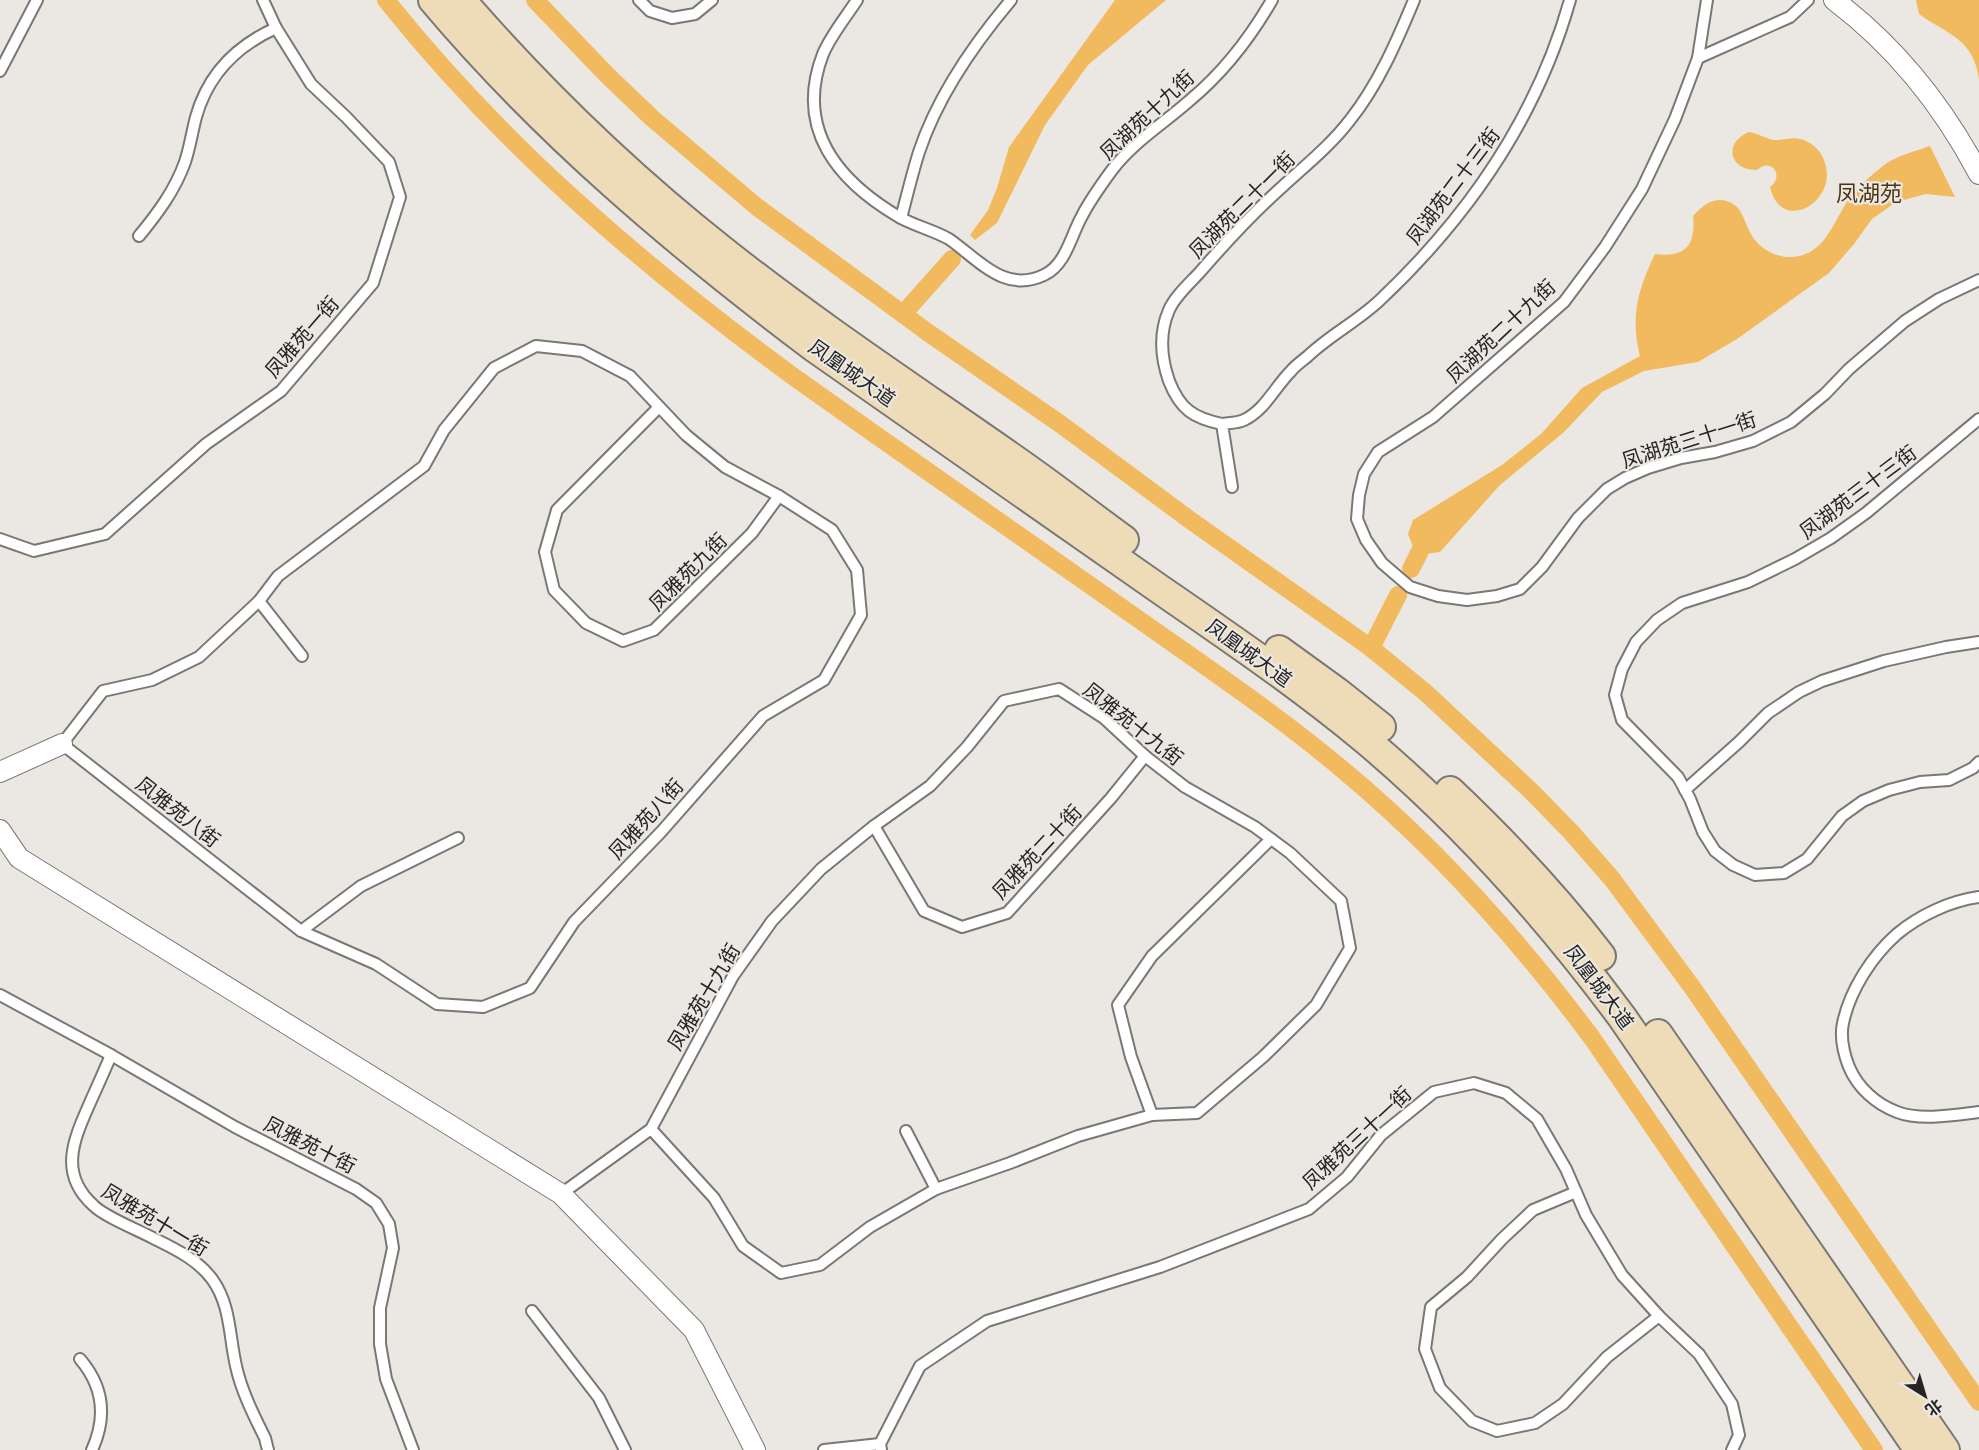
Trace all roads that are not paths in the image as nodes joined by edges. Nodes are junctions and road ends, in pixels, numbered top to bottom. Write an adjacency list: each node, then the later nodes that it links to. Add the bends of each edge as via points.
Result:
1 (37, 0): 17 (lane)
2 (263, 0): 15 (lane, 凤雅苑一街)
3 (433, 0): 63 (main road, 凤凰城大道, via 492,66 601,175 750,298 815,348 1257,658 1367,741 1436,803 1533,904 1587,969)
4 (461, 0): 64 (main road, 凤凰城大道, via 513,59 616,160 722,250 1337,692 1390,735 1484,823 1569,914 1635,1002)
5 (639, 0): 6 (lane, via 650,11 672,18 695,14)
6 (712, 0)
7 (856, 0): 19 (lane, 凤湖苑十九街, via 824,52 815,81 815,111 822,140 836,166 857,188)
8 (1011, 0): 19 (lane, via 976,42 932,120)
9 (1272, 0): 19 (lane, 凤湖苑十九街, via 1221,71 1114,168 1082,216 1061,261 1045,275 1025,281 1005,279 947,238)
10 (1414, 0): 24 (lane, 凤湖苑二十一街, via 1394,46 1351,120 1248,220 1169,309 1162,337 1163,364 1174,392 1185,408 1202,420)
11 (1570, 0): 24 (lane, 凤湖苑二十三街, via 1550,57 1514,135 1432,248 1379,302 1291,370 1261,409 1243,420)
12 (1707, 0): 16 (lane, 凤湖苑二十九街)
13 (1808, 0): 16 (lane, via 1790,17)
14 (1846, 4): 18 (street, via 1925,89)
15 (276, 28): 20 (lane, via 244,45 219,70 201,102 177,180); 27 (lane, 凤雅苑一街, via 311,84 389,162 400,197 373,283 281,391 206,444 105,534 34,551)
16 (1698, 58): 28 (lane, 凤湖苑二十九街, via 1642,189 1564,302 1433,417 1378,452 1364,474 1357,519 1382,563)
17 (0, 71)
18 (1979, 174)
19 (901, 218)
20 (139, 236)
21 (1979, 280): 28 (lane, 凤湖苑三十一街, via 1905,321 1791,422 1753,441 1648,468 1607,489 1520,589 1467,600)
22 (659, 407): 26 (lane, via 725,467); 26 (lane, 凤雅苑九街, via 557,510 545,552 554,590 586,623 623,641 654,630 752,533); 29 (lane, via 630,376 582,351 536,346 494,368 444,429 424,466 278,576)
23 (1979, 419): 36 (lane, 凤湖苑三十三街, via 1831,538 1758,577 1682,603 1657,620 1636,642 1622,669 1615,695 1622,720 1678,777)
24 (1222, 424): 25 (lane)
25 (1232, 487)
26 (778, 496): 42 (lane, 凤雅苑八街, via 832,530 857,570 861,615 824,680 763,716 661,832 574,922 530,988 483,1007 437,1004 376,964)
27 (0, 539)
28 (1410, 587)
29 (259, 601): 31 (lane); 32 (lane, via 199,657 152,680 103,691)
30 (1979, 642): 36 (lane, via 1884,661 1799,692 1768,713)
31 (302, 656)
32 (62, 744): 35 (street); 42 (lane, 凤雅苑八街)
33 (1145, 756): 37 (lane, 凤雅苑十九街, via 1104,718 1059,689 1004,701 930,786); 37 (lane, 凤雅苑二十街, via 1007,913 962,927 924,911); 40 (lane, 凤雅苑十九街, via 1185,787)
34 (1979, 762): 36 (lane, via 1949,780 1920,782 1863,801 1842,816 1807,859 1784,873 1755,876 1732,865 1715,850 1702,832)
35 (0, 772)
36 (1685, 790)
37 (874, 826): 47 (lane, 凤雅苑十九街, via 821,869 772,921 734,976)
38 (0, 830): 51 (street, via 20,858)
39 (458, 838): 42 (lane, via 362,886)
40 (1271, 839): 46 (lane, via 1152,956 1118,1005); 46 (lane, 凤雅苑十九街, via 1341,901 1350,948 1316,1005 1214,1099 1197,1113)
41 (1979, 897): 45 (lane, via 1929,913 1897,934 1871,963 1842,1024 1843,1053 1854,1079 1874,1100 1899,1113 1927,1116)
42 (301, 931)
43 (0, 995): 44 (lane, 凤雅苑十街)
44 (111, 1055): 57 (lane, 凤雅苑十一街, via 72,1149 72,1170 80,1191 94,1207 188,1256 214,1281 228,1314 236,1368); 58 (lane, 凤雅苑十街, via 376,1203 389,1224 393,1248 380,1308 380,1344 386,1380)
45 (1979, 1112)
46 (1152, 1115): 49 (lane, 凤雅苑十九街, via 1078,1136)
47 (651, 1129): 49 (lane, 凤雅苑十九街, via 714,1198 743,1246 781,1273 820,1265 870,1227); 51 (lane)
48 (906, 1131): 49 (lane)
49 (936, 1189)
50 (1576, 1192): 53 (lane, 凤雅苑三十一街, via 1622,1275); 53 (lane, via 1533,1210 1467,1277 1431,1307 1425,1349 1440,1388 1472,1421 1497,1431 1535,1423 1563,1404 1607,1357); 55 (lane, 凤雅苑三十一街, via 1537,1119 1506,1093 1474,1083 1434,1092 1381,1135 1347,1178 1308,1209 1160,1267 987,1321 920,1366)
51 (561, 1194): 60 (street, via 694,1330)
52 (532, 1311): 59 (lane, via 598,1398)
53 (1659, 1316): 62 (lane, 凤雅苑三十一街, via 1699,1354 1732,1404 1739,1434)
54 (80, 1359): 56 (lane, via 96,1381 102,1408)
55 (880, 1447): 61 (lane)
56 (92, 1450)
57 (268, 1450)
58 (413, 1450)
59 (625, 1450)
60 (755, 1450)
61 (824, 1450)
62 (1732, 1450)
63 (1919, 1450)
64 (1945, 1450)

